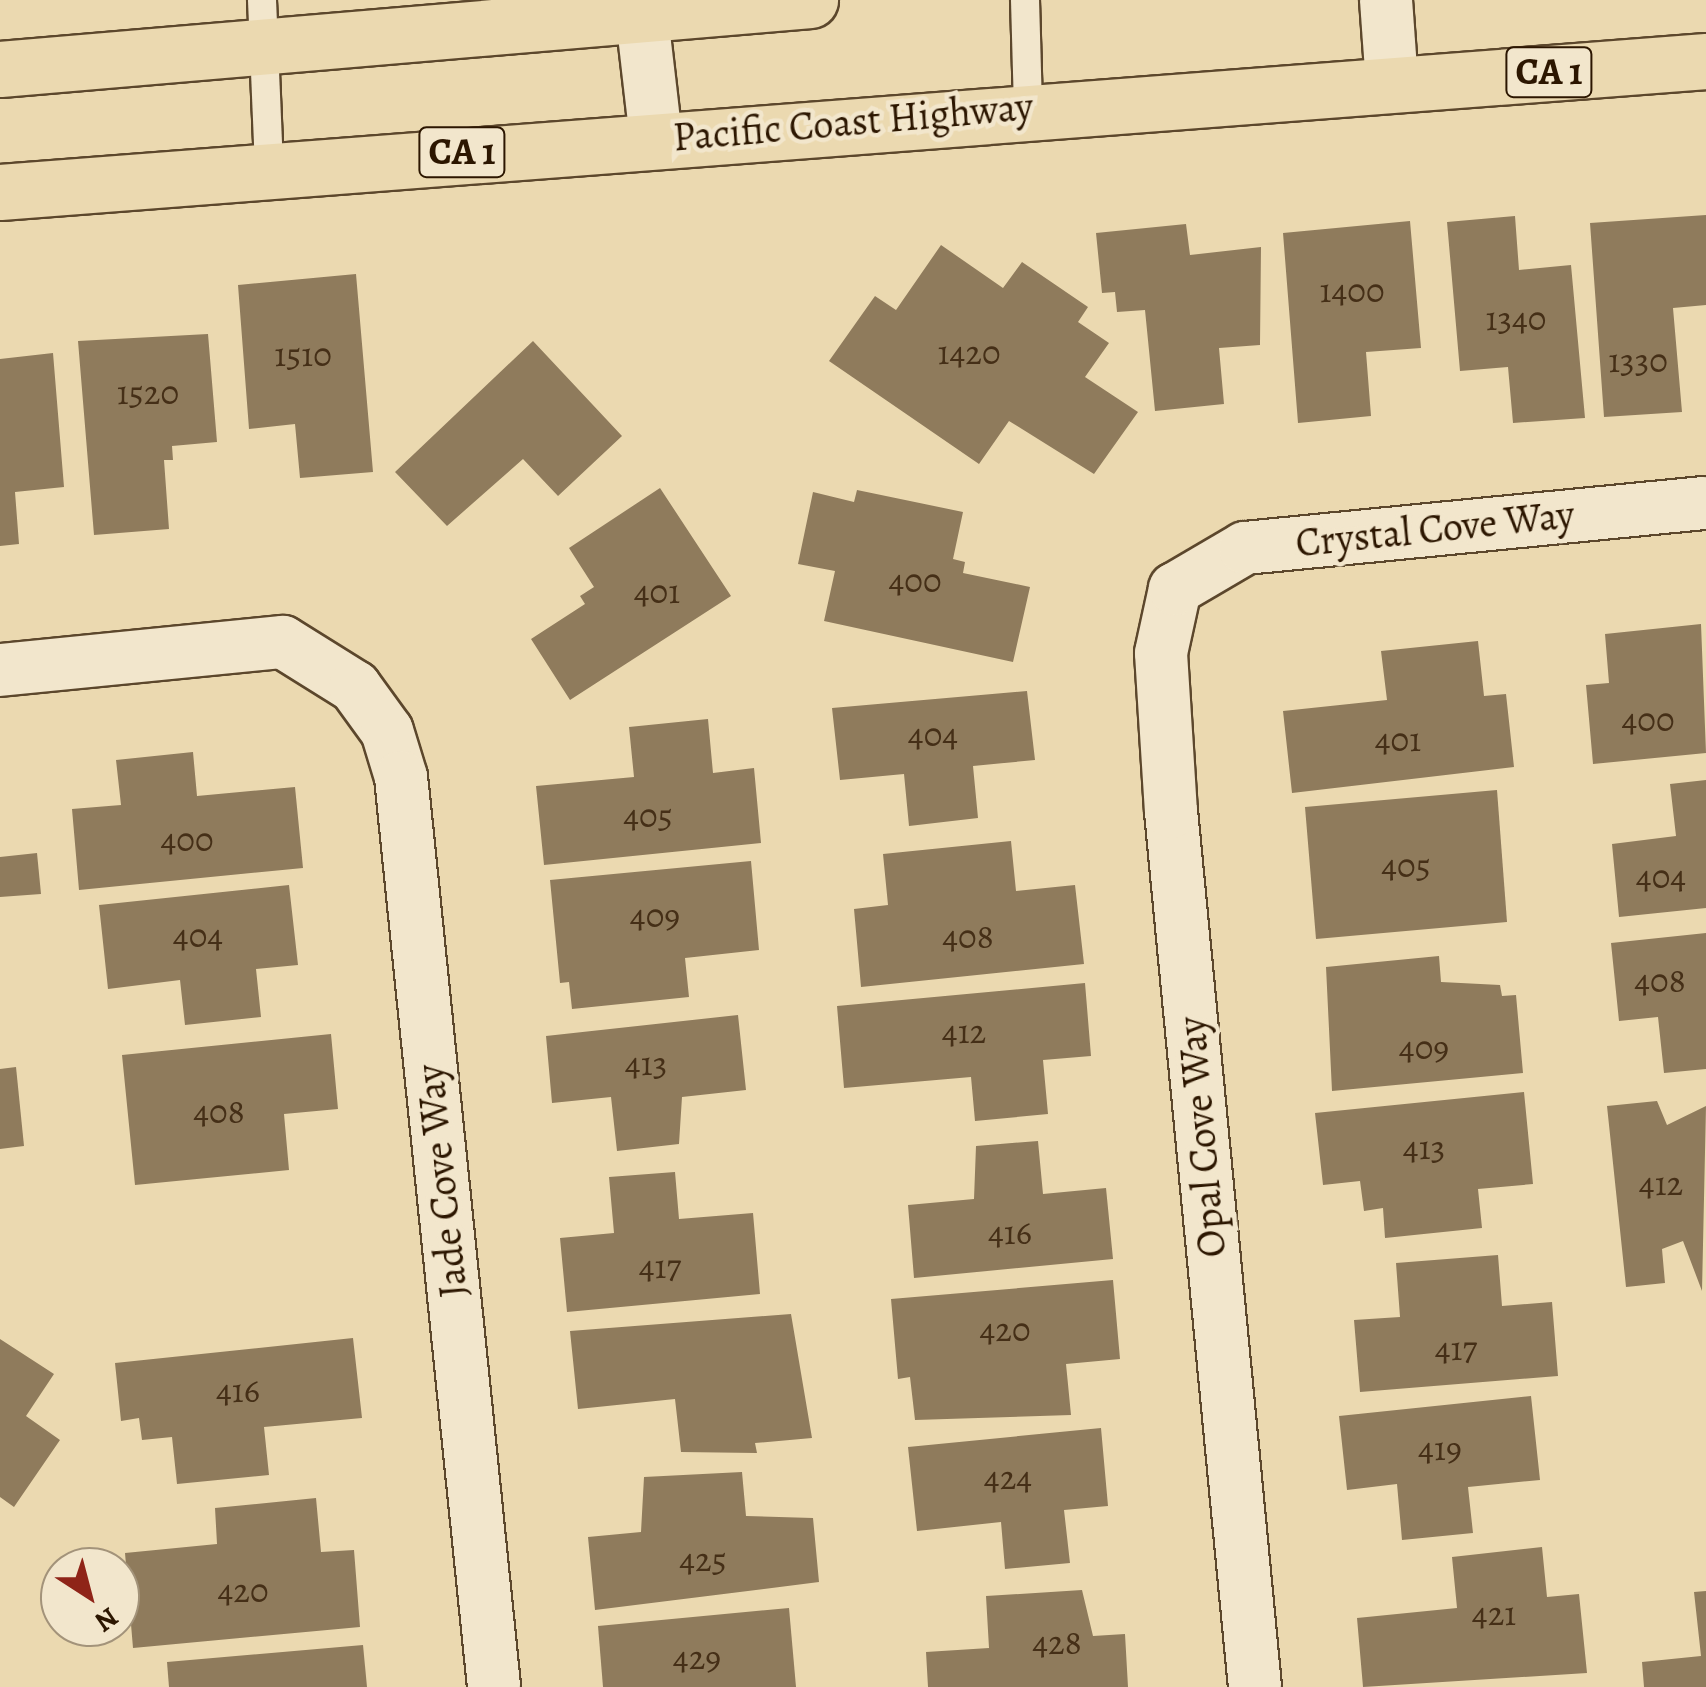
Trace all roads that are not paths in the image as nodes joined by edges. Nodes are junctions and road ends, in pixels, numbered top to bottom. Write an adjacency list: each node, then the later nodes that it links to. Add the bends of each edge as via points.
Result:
1 (810, 0): 4 (highway)
2 (1025, 0): 9 (lane)
3 (1386, 0): 8 (street)
4 (640, 8): 5 (highway); 10 (street)
5 (264, 22): 7 (highway); 11 (lane)
6 (1706, 61): 8 (highway, Pacific Coast Highway / CA 1)
7 (0, 69)
8 (1392, 84): 9 (highway, Pacific Coast Highway / CA 1)
9 (1028, 108): 10 (highway, Pacific Coast Highway / CA 1)
10 (656, 138): 11 (highway, Pacific Coast Highway / CA 1)
11 (269, 167): 12 (highway, Pacific Coast Highway / CA 1)
12 (0, 192)
13 (1706, 503): 14 (street, Crystal Cove Way, via 1245,548)
14 (1175, 589): 17 (street, Opal Cove Way, via 1160,653 1170,792)
15 (0, 670): 16 (street, Jade Cove Way, via 283,642 355,687 387,731 401,777)
16 (494, 1687)
17 (1255, 1687)

